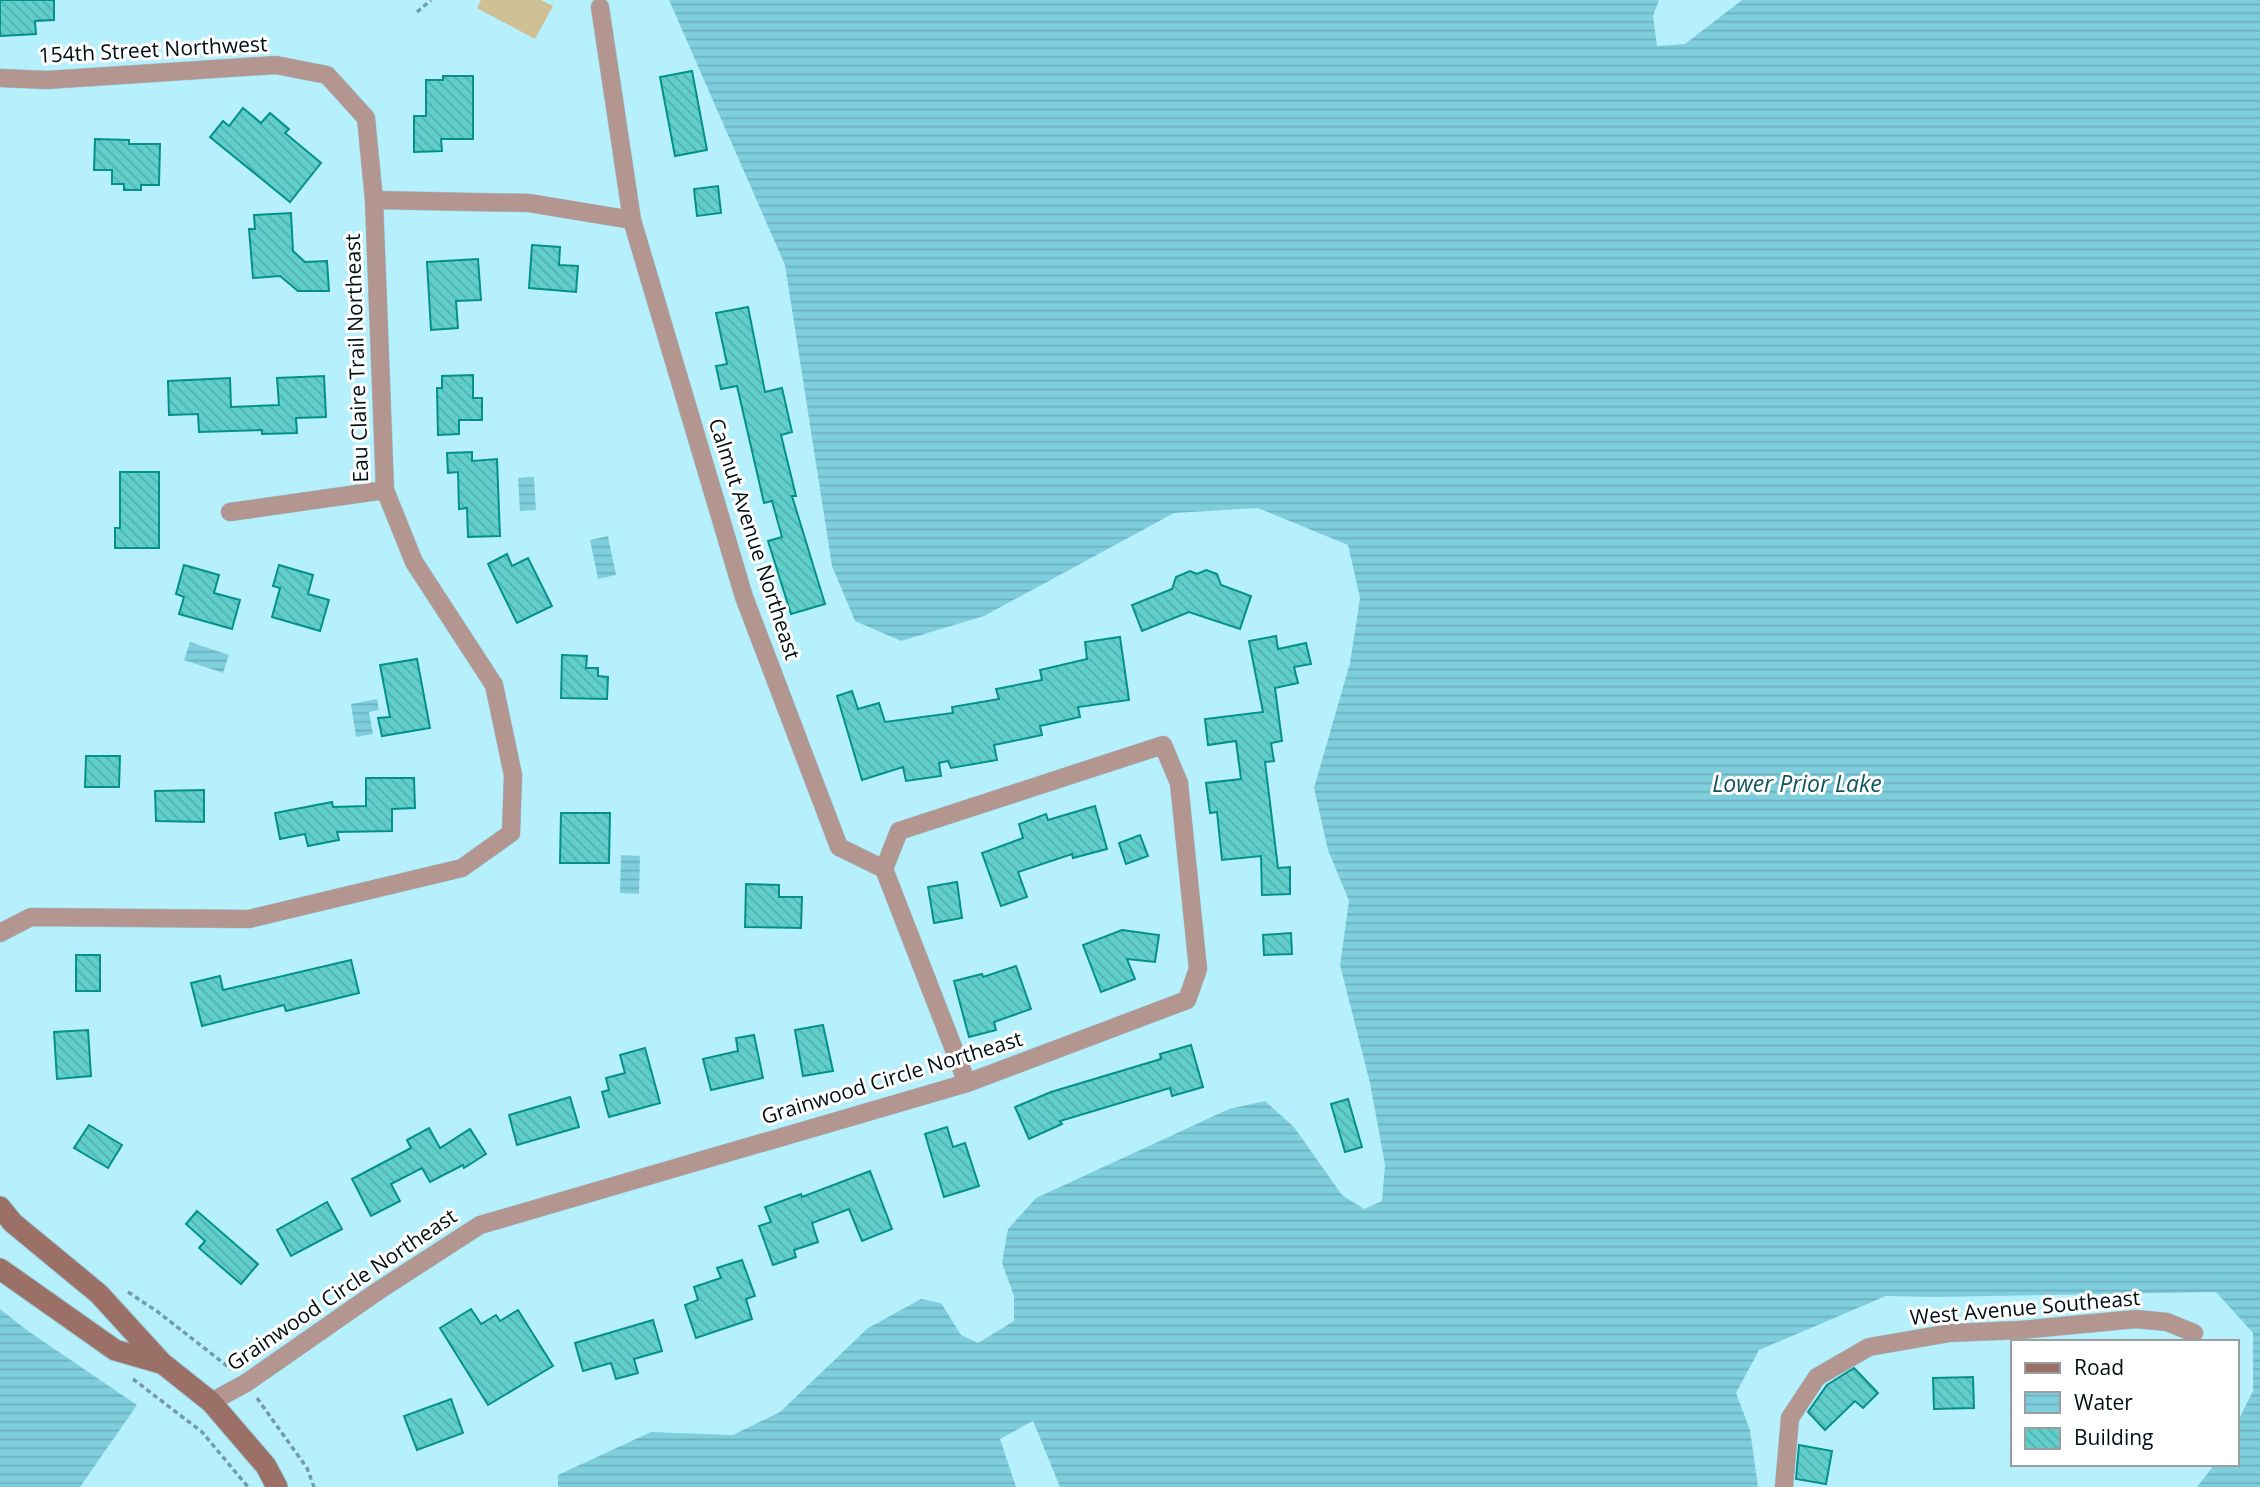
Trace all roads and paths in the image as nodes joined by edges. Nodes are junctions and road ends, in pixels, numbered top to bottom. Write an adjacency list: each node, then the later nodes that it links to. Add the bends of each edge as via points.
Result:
1 (431, 0): 3 (path)
2 (600, 7): 6 (street, Calmut Avenue Northeast)
3 (416, 12)
4 (0, 78): 5 (street, 154th Street Northwest, via 47,80 276,65 327,75 366,118)
5 (374, 200): 6 (street, via 529,203); 7 (street, Eau Claire Trail Northeast)
6 (632, 220): 9 (street, Calmut Avenue Northeast, via 744,597 839,847)
7 (385, 490): 8 (street); 10 (street, Eau Claire Trail Northeast, via 414,562 494,685 513,775 511,833 462,868 249,919 31,917)
8 (230, 512)
9 (884, 870): 11 (street); 11 (street, Grainwood Circle Northeast, via 898,831 1163,745 1179,783 1198,969 1187,1000)
10 (0, 933)
11 (967, 1083): 18 (street, Grainwood Circle Northeast, via 480,1225)
12 (0, 1207): 16 (main road, via 99,1294)
13 (0, 1269): 16 (main road, via 115,1350)
14 (126, 1291): 18 (path, via 224,1361)
15 (2194, 1333): 23 (street, West Avenue Southeast, via 2167,1322 2136,1319 1950,1333 1869,1347 1817,1377 1790,1418)
16 (162, 1363): 19 (main road)
17 (125, 1374): 20 (path, via 202,1433)
18 (246, 1383): 19 (street, Grainwood Circle Northeast); 22 (path, via 307,1468)
19 (211, 1402): 21 (main road, via 266,1466)
20 (248, 1487)
21 (277, 1487)
22 (314, 1487)
23 (1784, 1487)

